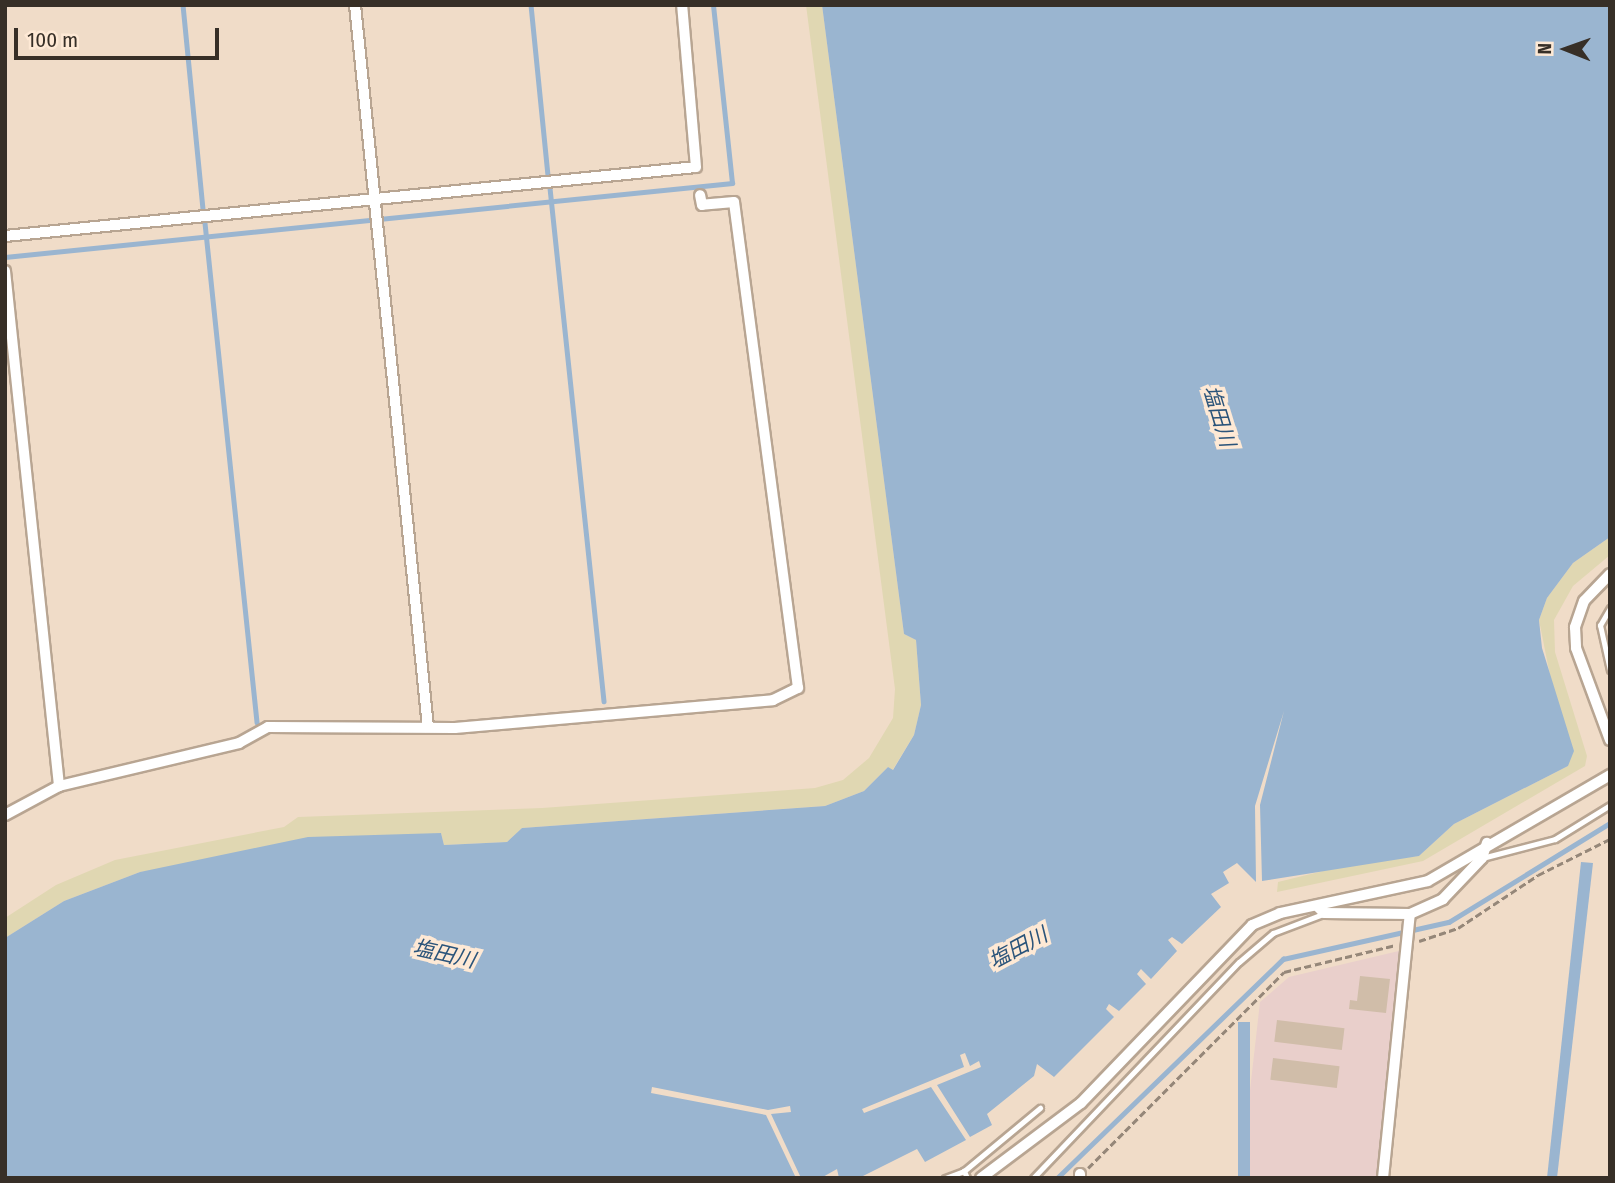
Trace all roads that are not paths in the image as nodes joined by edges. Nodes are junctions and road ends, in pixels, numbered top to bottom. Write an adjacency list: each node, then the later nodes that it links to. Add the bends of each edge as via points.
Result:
1 (355, 5): 4 (street)
2 (681, 5): 4 (street, via 696,167)
3 (700, 195): 10 (street, via 702,205 734,202 798,688 773,700)
4 (374, 205): 5 (street); 10 (street)
5 (5, 236)
6 (5, 271): 13 (street)
7 (1610, 574): 11 (street, via 1584,601 1575,627 1576,648)
8 (1610, 608): 9 (lane, via 1600,625)
9 (1610, 670)
10 (428, 727): 13 (street, via 268,727 239,743)
11 (1610, 740)
12 (1610, 775): 16 (street)
13 (59, 786): 15 (street)
14 (1610, 805): 17 (lane, via 1555,839)
15 (5, 815)
16 (1487, 843): 17 (street); 18 (street, via 1427,881)
17 (1482, 858): 19 (street, via 1443,899)
18 (1321, 910): 19 (street); 24 (street, via 1252,925 1081,1103); 25 (lane, via 1273,933 1239,962 1083,1132)
19 (1410, 918): 26 (street)
20 (1040, 1108): 21 (lane)
21 (964, 1171): 22 (lane); 23 (lane)
22 (945, 1178)
23 (967, 1178)
24 (981, 1178)
25 (1033, 1178)
26 (1383, 1178)

